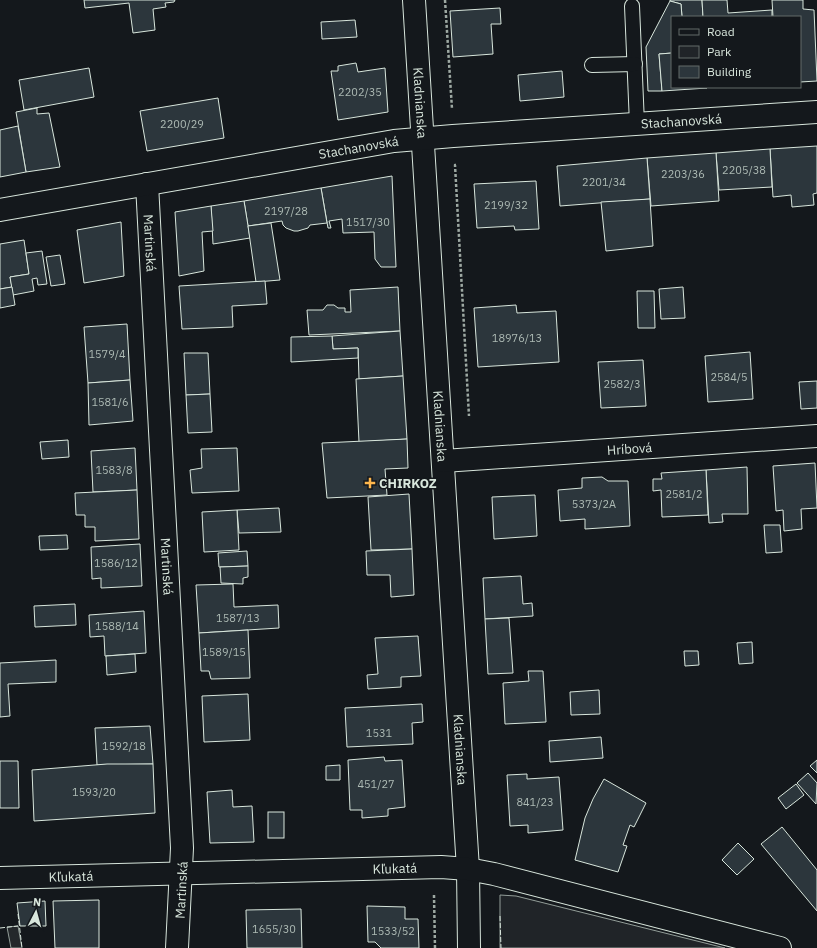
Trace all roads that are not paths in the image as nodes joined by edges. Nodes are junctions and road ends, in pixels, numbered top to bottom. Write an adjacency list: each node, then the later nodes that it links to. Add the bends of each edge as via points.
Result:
1 (414, 0): 7 (street, Kladnianska)
2 (632, 6): 3 (lane)
3 (635, 64): 4 (lane); 6 (lane)
4 (592, 66)
5 (817, 112): 6 (street, Stachanovská)
6 (637, 124): 7 (street, Stachanovská)
7 (423, 138): 8 (street, Stachanovská); 11 (street, Kladnianska)
8 (147, 184): 9 (street, Stachanovská); 13 (street, Martinská)
9 (0, 210)
10 (817, 436): 11 (street, Hríbová)
11 (443, 461): 12 (street, Kladnianska)
12 (468, 868): 13 (street, Kľukatá); 16 (street, Kladnianska); 17 (street, Kľukatá)
13 (182, 874): 14 (street, Kľukatá); 15 (street, Martinská)
14 (0, 878)
15 (178, 948)
16 (469, 948)
17 (780, 948)

